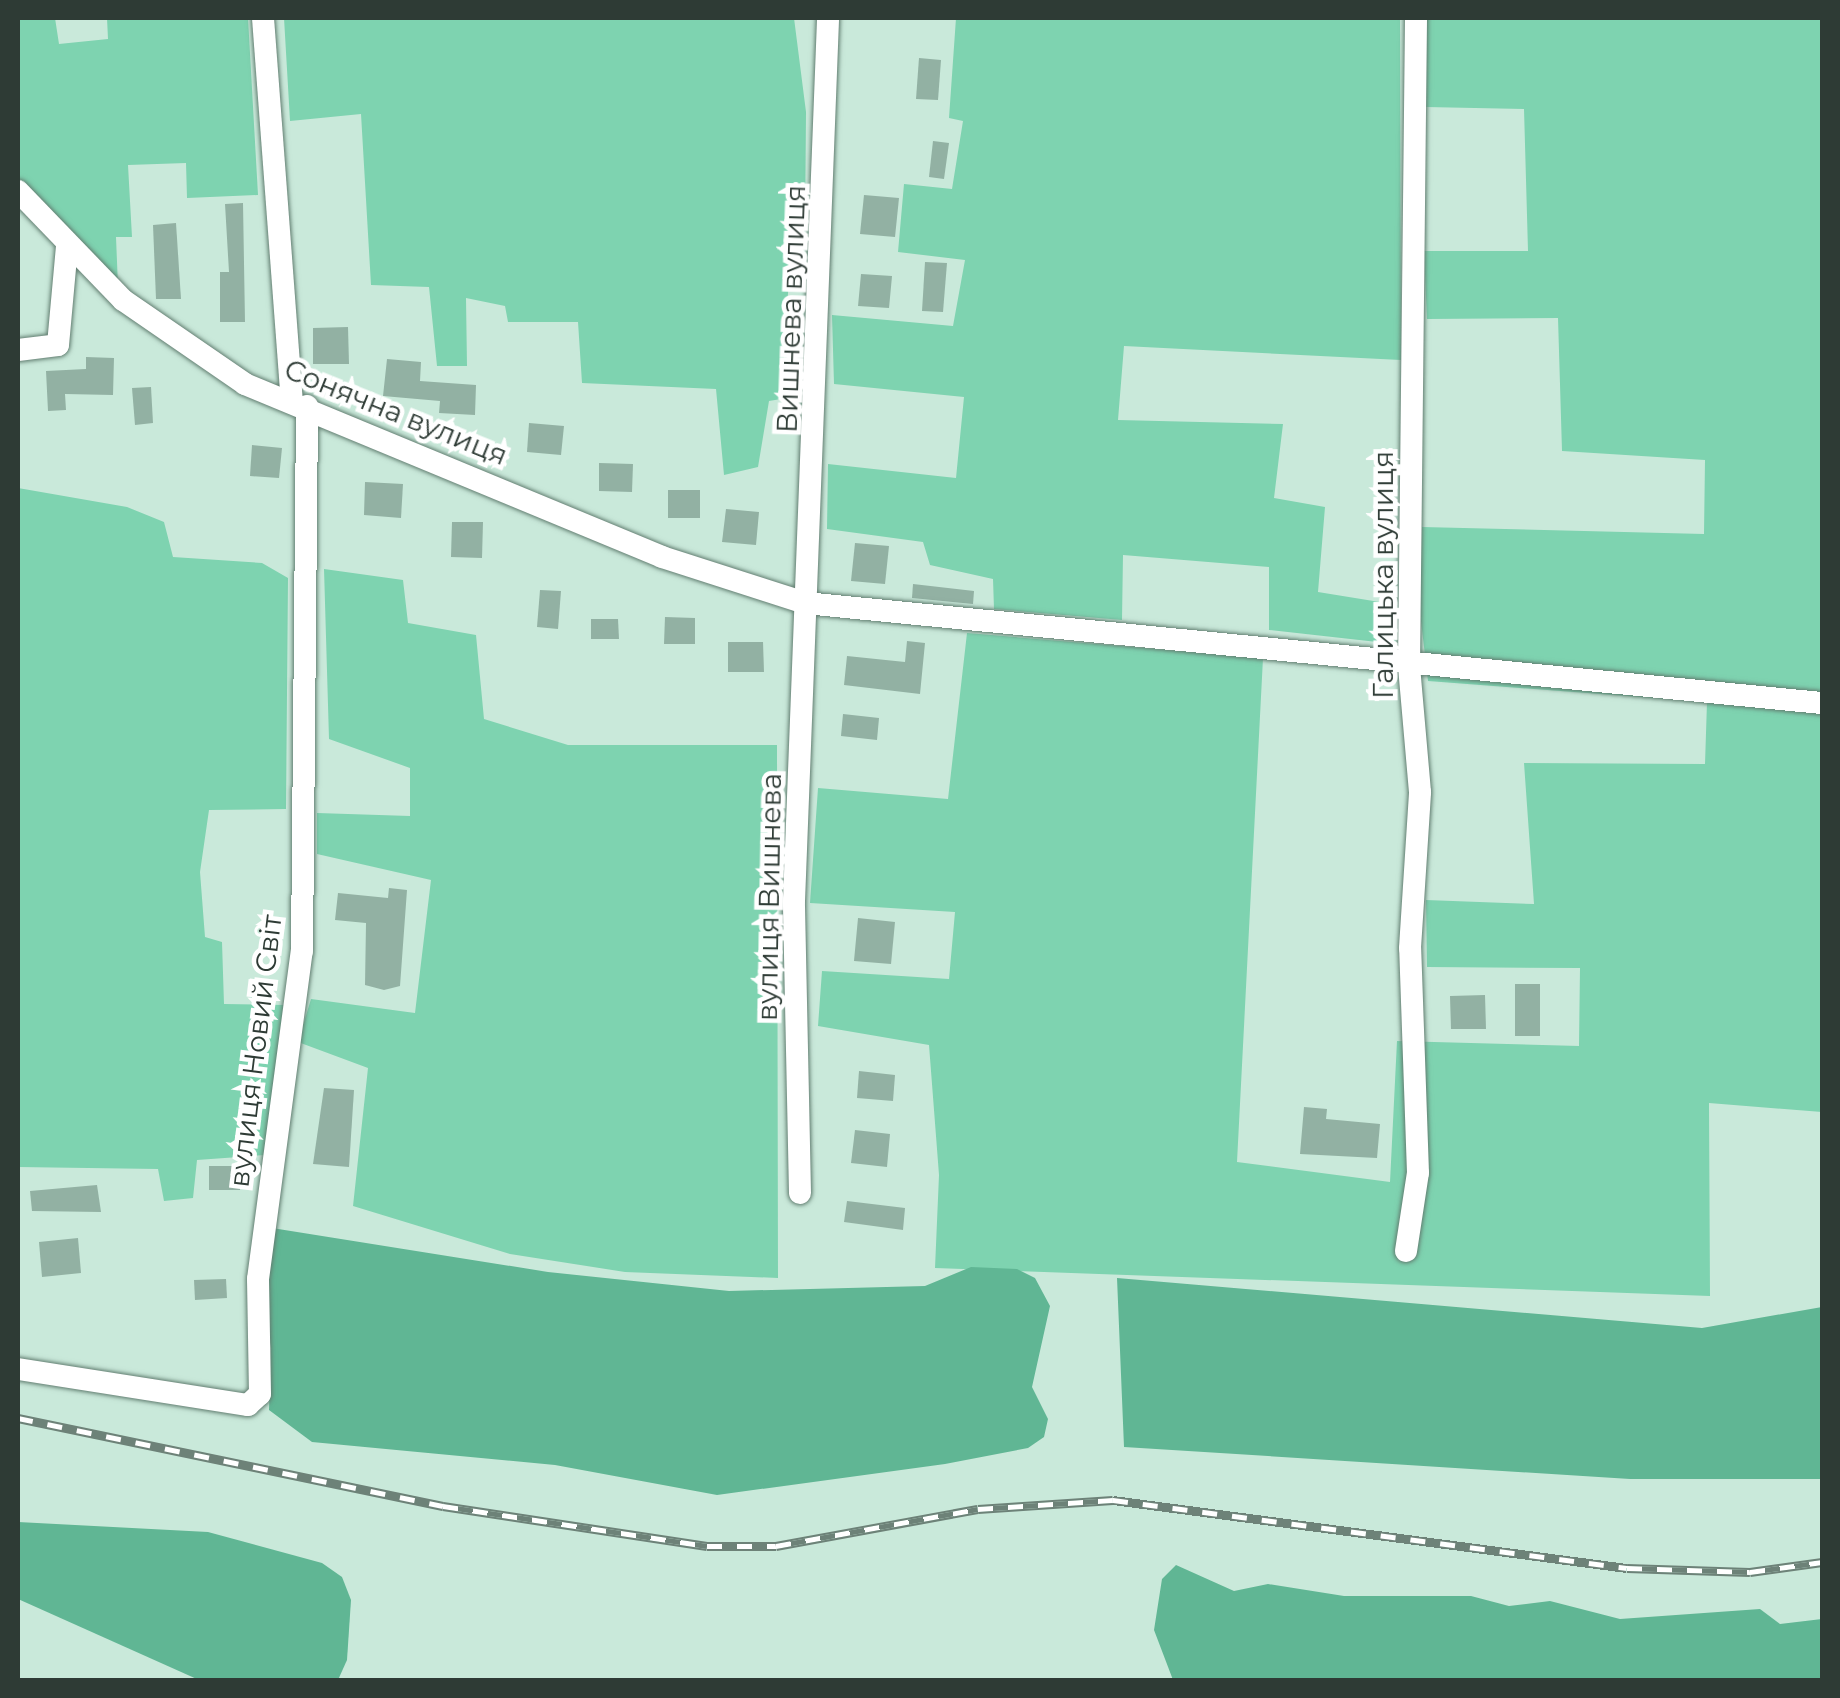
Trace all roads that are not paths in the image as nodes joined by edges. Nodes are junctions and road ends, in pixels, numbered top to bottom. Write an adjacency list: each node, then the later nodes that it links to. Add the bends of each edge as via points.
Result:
1 (263, 18): 7 (street)
2 (828, 18): 8 (street, Вишнева вулиця, via 820,370)
3 (1416, 18): 9 (street, Галицька вулиця)
4 (18, 191): 5 (street, Сонячна вулиця)
5 (66, 248): 6 (street, via 58,345); 7 (street, Сонячна вулиця, via 184,345 245,384)
6 (18, 350)
7 (300, 403): 8 (street, Сонячна вулиця, via 662,557); 13 (street, вулиця Новий Світ, via 302,951 258,1279 260,1394 248,1404)
8 (804, 603): 9 (street, Сонячна вулиця); 11 (street, вулиця Вишнева, via 794,901)
9 (1409, 666): 10 (street, Сонячна вулиця); 12 (street, Галицька вулиця, via 1420,792 1410,948 1418,1174)
10 (1822, 703)
11 (800, 1193)
12 (1406, 1251)
13 (18, 1370)

